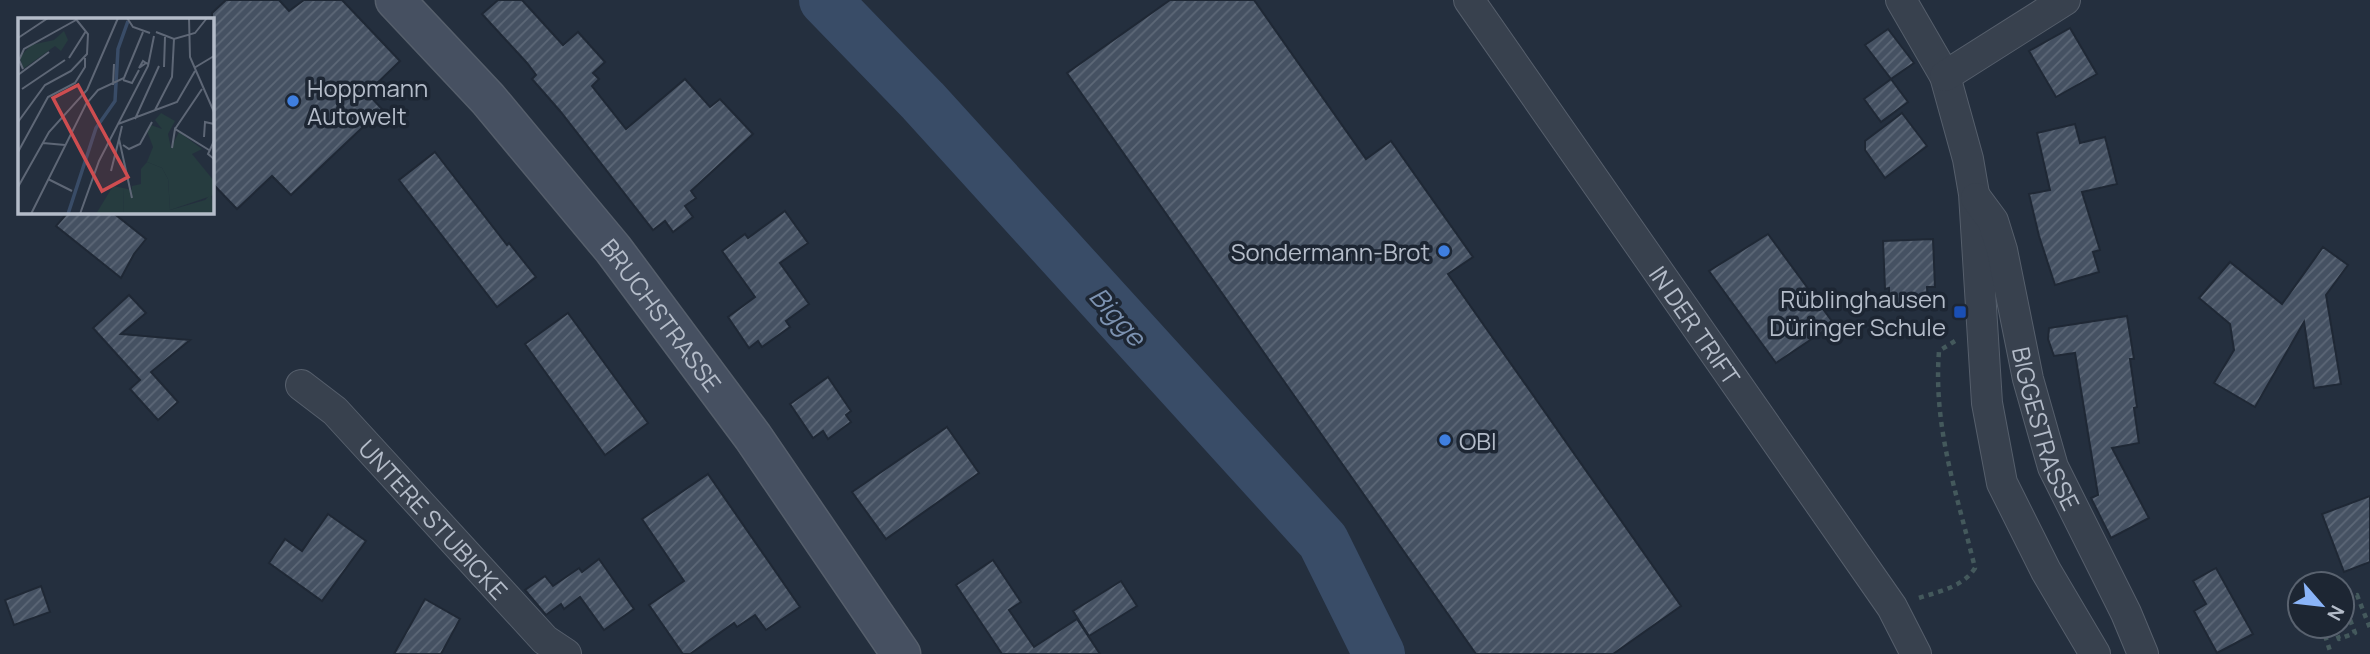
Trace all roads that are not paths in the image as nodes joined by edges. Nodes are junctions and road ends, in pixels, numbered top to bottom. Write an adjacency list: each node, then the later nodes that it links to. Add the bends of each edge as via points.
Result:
1 (395, 0): 9 (main road, BRUCHSTRASSE, via 488,99 613,249 752,437)
2 (1469, 0): 10 (street, IN DER TRIFT, via 1892,607)
3 (1901, 0): 5 (street, BIGGESTRASSE)
4 (2065, 0): 5 (street)
5 (1945, 76): 6 (street, BIGGESTRASSE)
6 (1973, 194): 11 (street, BIGGESTRASSE, via 1987,403 2003,483 2046,571); 12 (street, BIGGESTRASSE, via 1993,221 2002,250 2028,379 2053,467)
7 (300, 385): 8 (street, UNTERE STUBICKE, via 335,411 545,640)
8 (566, 654)
9 (901, 654)
10 (1916, 654)
11 (2095, 654)
12 (2143, 654)

